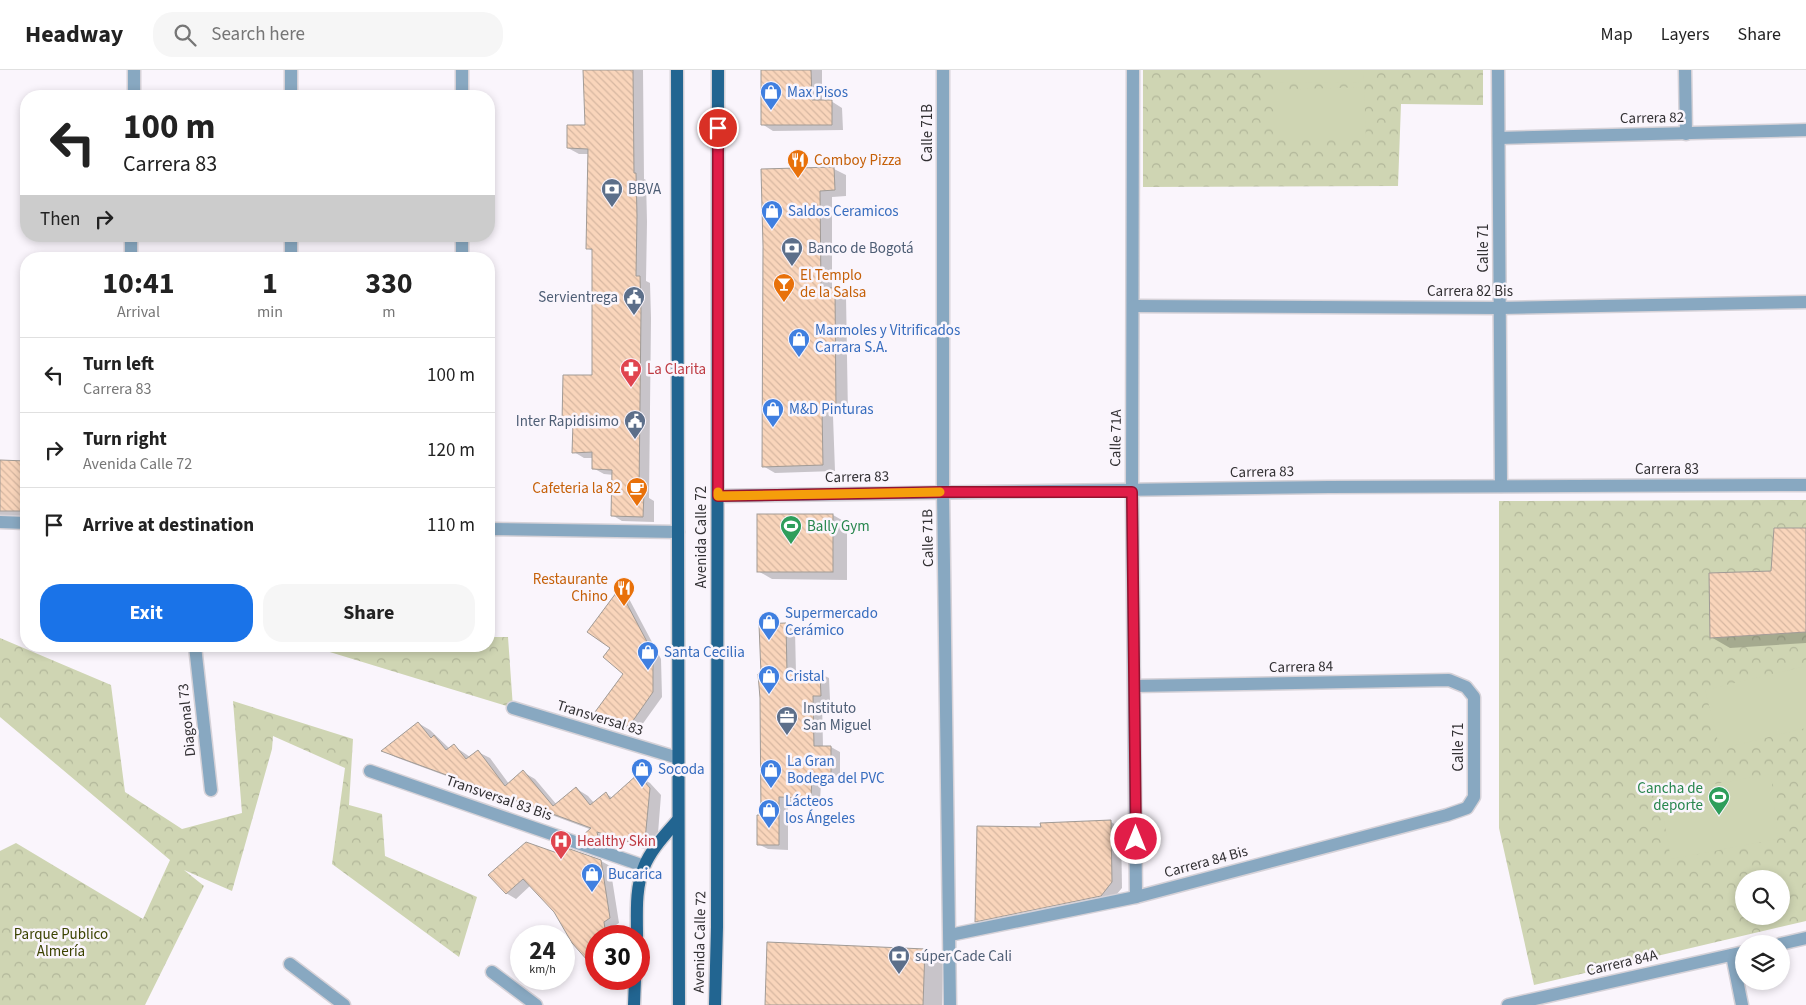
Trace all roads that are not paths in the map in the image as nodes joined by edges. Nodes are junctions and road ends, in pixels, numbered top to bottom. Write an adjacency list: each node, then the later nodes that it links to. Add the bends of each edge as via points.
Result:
1 (134, 70): 10 (street)
2 (291, 70): 11 (street)
3 (462, 70): 12 (street)
4 (677, 70): 27 (main road, Avenida Calle 72)
5 (718, 70): 23 (main road, Avenida Calle 72)
6 (943, 70): 21 (street, Calle 71B)
7 (1132, 70): 17 (street, Calle 71A)
8 (1498, 70): 15 (street, Calle 71)
9 (1685, 70): 14 (street)
10 (134, 90)
11 (291, 90)
12 (462, 90)
13 (1806, 130): 14 (street, Carrera 82)
14 (1686, 134): 15 (street, Carrera 82)
15 (1499, 138): 18 (street, Calle 71)
16 (1806, 302): 18 (street, Carrera 82 Bis)
17 (1134, 306): 18 (street, Carrera 82 Bis); 22 (street, Calle 71A)
18 (1500, 308): 20 (street, Calle 71)
19 (1806, 485): 20 (street, Carrera 83)
20 (1501, 486): 22 (street, Carrera 83)
21 (943, 492): 22 (street, Carrera 83); 23 (street, Carrera 83); 40 (street, Calle 71B)
22 (1132, 492): 29 (street, Calle 71A)
23 (718, 496): 53 (main road, Avenida Calle 72)
24 (0, 522): 25 (street)
25 (20, 523)
26 (495, 529): 27 (street)
27 (678, 532): 32 (main road, Avenida Calle 72)
28 (196, 652): 34 (street, Diagonal 73)
29 (1135, 686): 30 (street, Carrera 84, via 1449,680); 38 (street, Calle 71A)
30 (1466, 687): 35 (street, Calle 71, via 1474,697 1474,797)
31 (513, 708): 32 (street, Transversal 83)
32 (678, 758): 36 (main road, Avenida Calle 72)
33 (370, 771): 37 (street, Transversal 83 Bis)
34 (211, 790)
35 (1467, 808): 38 (street, Carrera 84 Bis)
36 (678, 820): 37 (main road); 52 (main road, Avenida Calle 72)
37 (644, 866): 39 (main road, via 639,882)
38 (1136, 897): 40 (street, Carrera 84 Bis)
39 (637, 925)
40 (950, 935): 54 (street, Calle 71B)
41 (1806, 938): 42 (street)
42 (1790, 942)
43 (1735, 955): 48 (street, Carrera 84A)
44 (290, 964): 49 (street)
45 (492, 972): 50 (street)
46 (635, 990): 51 (main road)
47 (1741, 990): 56 (street)
48 (1564, 999): 55 (street, Carrera 84A)
49 (344, 1005)
50 (536, 1005)
51 (634, 1005)
52 (679, 1005)
53 (715, 1005)
54 (950, 1005)
55 (1508, 1005)
56 (1742, 1005)

